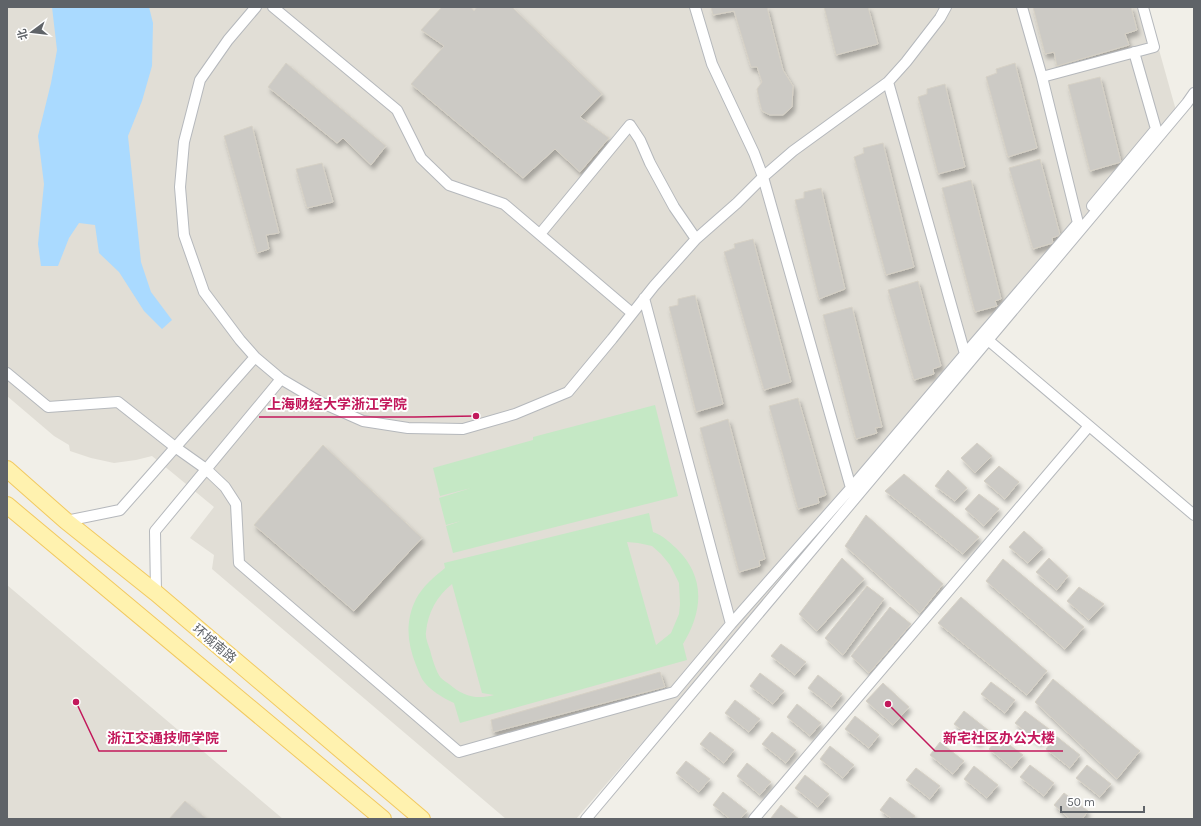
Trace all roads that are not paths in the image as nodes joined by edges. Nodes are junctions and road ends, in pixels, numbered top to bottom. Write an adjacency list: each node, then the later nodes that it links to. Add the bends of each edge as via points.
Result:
1 (256, 7): 19 (street, via 228,40 200,80 184,142 180,187 184,235 204,292)
2 (273, 7): 13 (street, via 397,110 421,158 448,185 504,204)
3 (695, 7): 11 (street, via 712,64)
4 (946, 7): 9 (street, via 906,62)
5 (1022, 7): 8 (street)
6 (1143, 7): 7 (street, via 1154,47)
7 (1134, 52): 8 (street); 12 (street, via 1156,129)
8 (1042, 78): 12 (street)
9 (888, 82): 11 (street, via 793,151); 18 (street)
10 (1194, 93): 17 (street)
11 (763, 177): 14 (street); 26 (street)
12 (1078, 223): 18 (street)
13 (540, 234): 14 (street, via 630,125 674,207); 16 (street)
14 (696, 239): 15 (street)
15 (644, 298): 16 (street); 31 (street)
16 (632, 313): 21 (street, via 568,392 515,414 463,429 408,428 363,422 320,402)
17 (988, 340): 22 (street); 34 (street)
18 (965, 354): 26 (street)
19 (255, 357): 21 (street); 23 (street)
20 (7, 373): 23 (street, via 48,407 118,402)
21 (281, 379): 25 (street)
22 (1089, 426): 28 (street); 35 (street)
23 (175, 447): 25 (street); 29 (street, via 120,510)
24 (7, 469): 29 (main road, 环城南路)
25 (206, 469): 30 (street, via 155,530); 31 (street, via 225,487 236,504 239,563 460,752 674,692)
26 (851, 488): 31 (street)
27 (7, 505): 32 (main road)
28 (1194, 515)
29 (66, 521): 30 (main road, 环城南路)
30 (156, 592): 33 (main road, 环城南路)
31 (730, 624)
32 (383, 819)
33 (422, 819)
34 (586, 819)
35 (754, 819)

